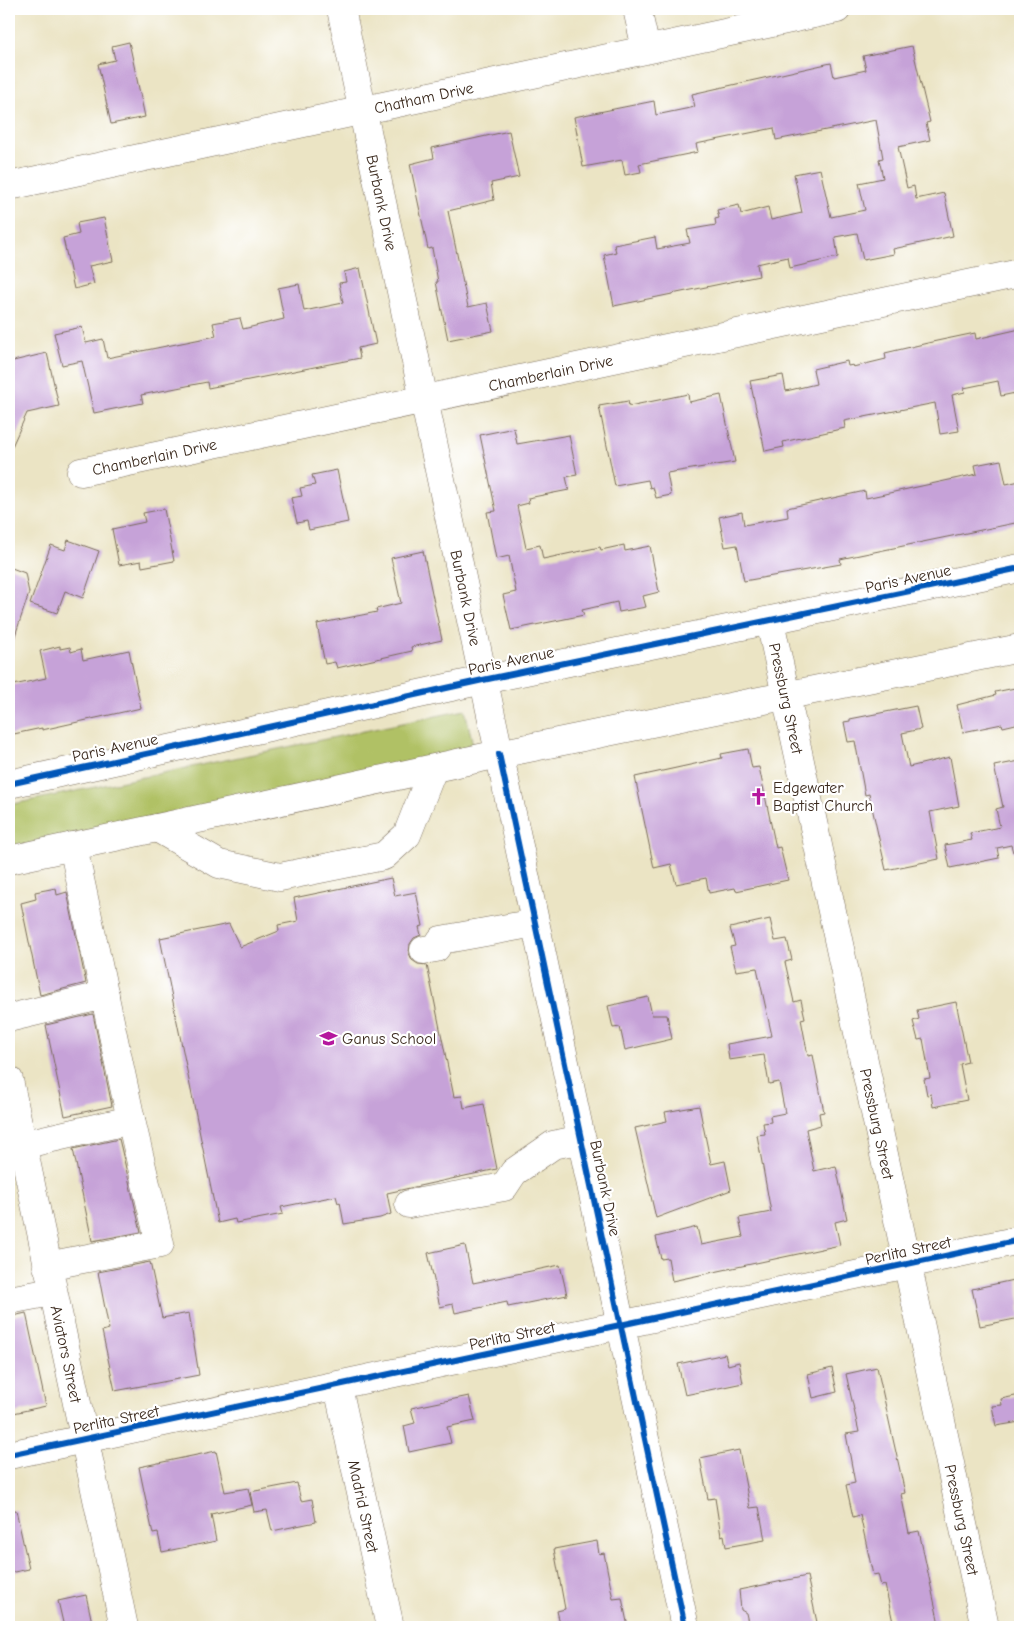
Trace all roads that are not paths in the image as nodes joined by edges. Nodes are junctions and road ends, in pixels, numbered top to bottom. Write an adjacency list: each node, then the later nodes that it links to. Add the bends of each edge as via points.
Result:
1 (341, 9): 5 (street, Burbank Drive)
2 (637, 9): 4 (street)
3 (837, 9): 4 (street, Chatham Drive)
4 (646, 48): 5 (street, Chatham Drive)
5 (362, 110): 6 (street, Chatham Drive); 8 (street, Burbank Drive)
6 (9, 186)
7 (1020, 272): 8 (street, Chamberlain Drive)
8 (424, 400): 9 (street, Chamberlain Drive); 13 (street, Burbank Drive)
9 (81, 472)
10 (1020, 568): 11 (street, Paris Avenue)
11 (770, 621): 13 (street, Paris Avenue); 14 (street, Pressburg Street)
12 (1020, 648): 14 (street)
13 (483, 680): 15 (street, Burbank Drive); 17 (street, Paris Avenue)
14 (785, 695): 15 (street); 32 (street, Pressburg Street)
15 (499, 754): 16 (street); 21 (street, Burbank Drive)
16 (433, 769): 18 (street); 18 (street, via 407,835 384,856 280,877 219,864)
17 (9, 784)
18 (157, 828): 19 (street)
19 (73, 846): 20 (street); 23 (street)
20 (9, 860)
21 (535, 923): 22 (street); 28 (street, Burbank Drive)
22 (429, 943)
23 (105, 995): 24 (street); 27 (street)
24 (9, 1018)
25 (9, 1080): 26 (street, Aviators Street)
26 (12, 1113): 29 (street, Aviators Street)
27 (131, 1120): 29 (street); 33 (street, via 160,1244)
28 (582, 1139): 30 (street, via 553,1145 514,1172 504,1187); 35 (street, Burbank Drive)
29 (18, 1156): 33 (street, Aviators Street)
30 (409, 1204)
31 (1020, 1240): 32 (street, Perlita Street)
32 (907, 1264): 35 (street, Perlita Street); 42 (street, Pressburg Street)
33 (50, 1279): 34 (street); 37 (street, Aviators Street)
34 (9, 1300)
35 (622, 1325): 36 (street, Perlita Street); 41 (street, Burbank Drive)
36 (338, 1387): 37 (street, Perlita Street); 40 (street, Madrid Street)
37 (83, 1440): 38 (street, Perlita Street); 39 (street, Aviators Street)
38 (9, 1455)
39 (124, 1627)
40 (390, 1627)
41 (685, 1627)
42 (986, 1627)

